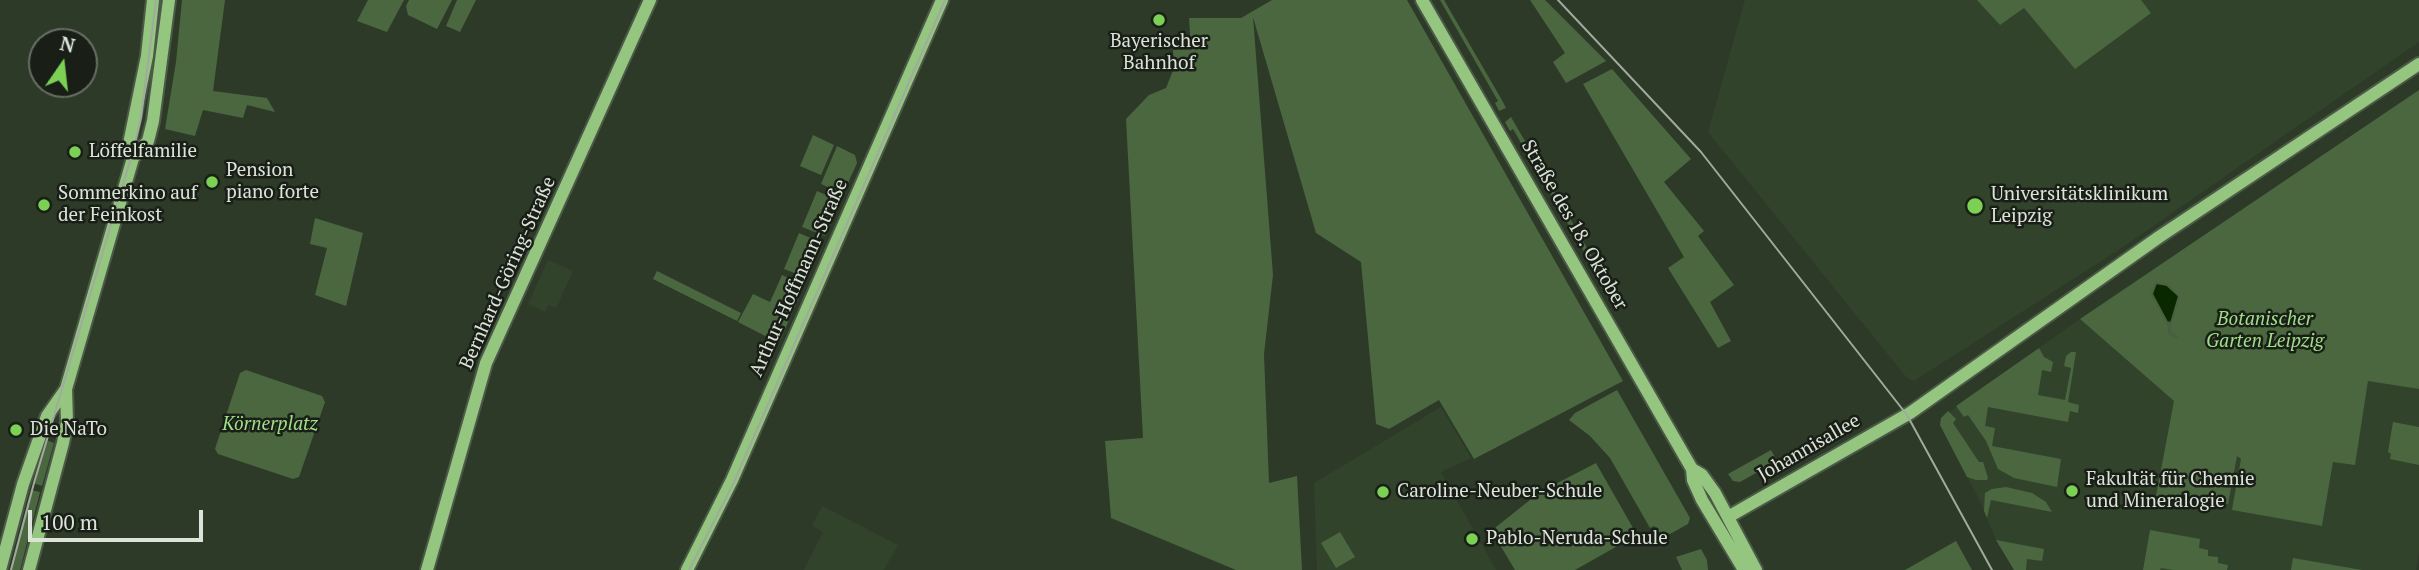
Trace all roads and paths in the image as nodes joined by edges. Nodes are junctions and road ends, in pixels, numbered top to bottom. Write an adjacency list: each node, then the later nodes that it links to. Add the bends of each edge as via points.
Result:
1 (153, 0): 7 (street, via 130,139)
2 (169, 0): 7 (street, via 153,121 148,141)
3 (650, 0): 13 (street, Bernhard-Göring-Straße, via 486,363)
4 (942, 0): 14 (street, Arthur-Hoffmann-Straße, via 727,491)
5 (1422, 0): 9 (street, Straße des 18. Oktober)
6 (2419, 64): 10 (street, Johannisallee, via 2159,237 1910,413)
7 (133, 158): 8 (street)
8 (66, 390): 11 (street, via 40,435); 12 (street, via 63,443)
9 (1692, 469): 10 (street, Straße des 18. Oktober, via 1709,483); 15 (street, Straße des 18. Oktober, via 1702,500)
10 (1728, 517): 16 (street, Straße des 18. Oktober)
11 (0, 570)
12 (29, 570)
13 (427, 570)
14 (687, 570)
15 (1744, 570)
16 (1756, 570)

